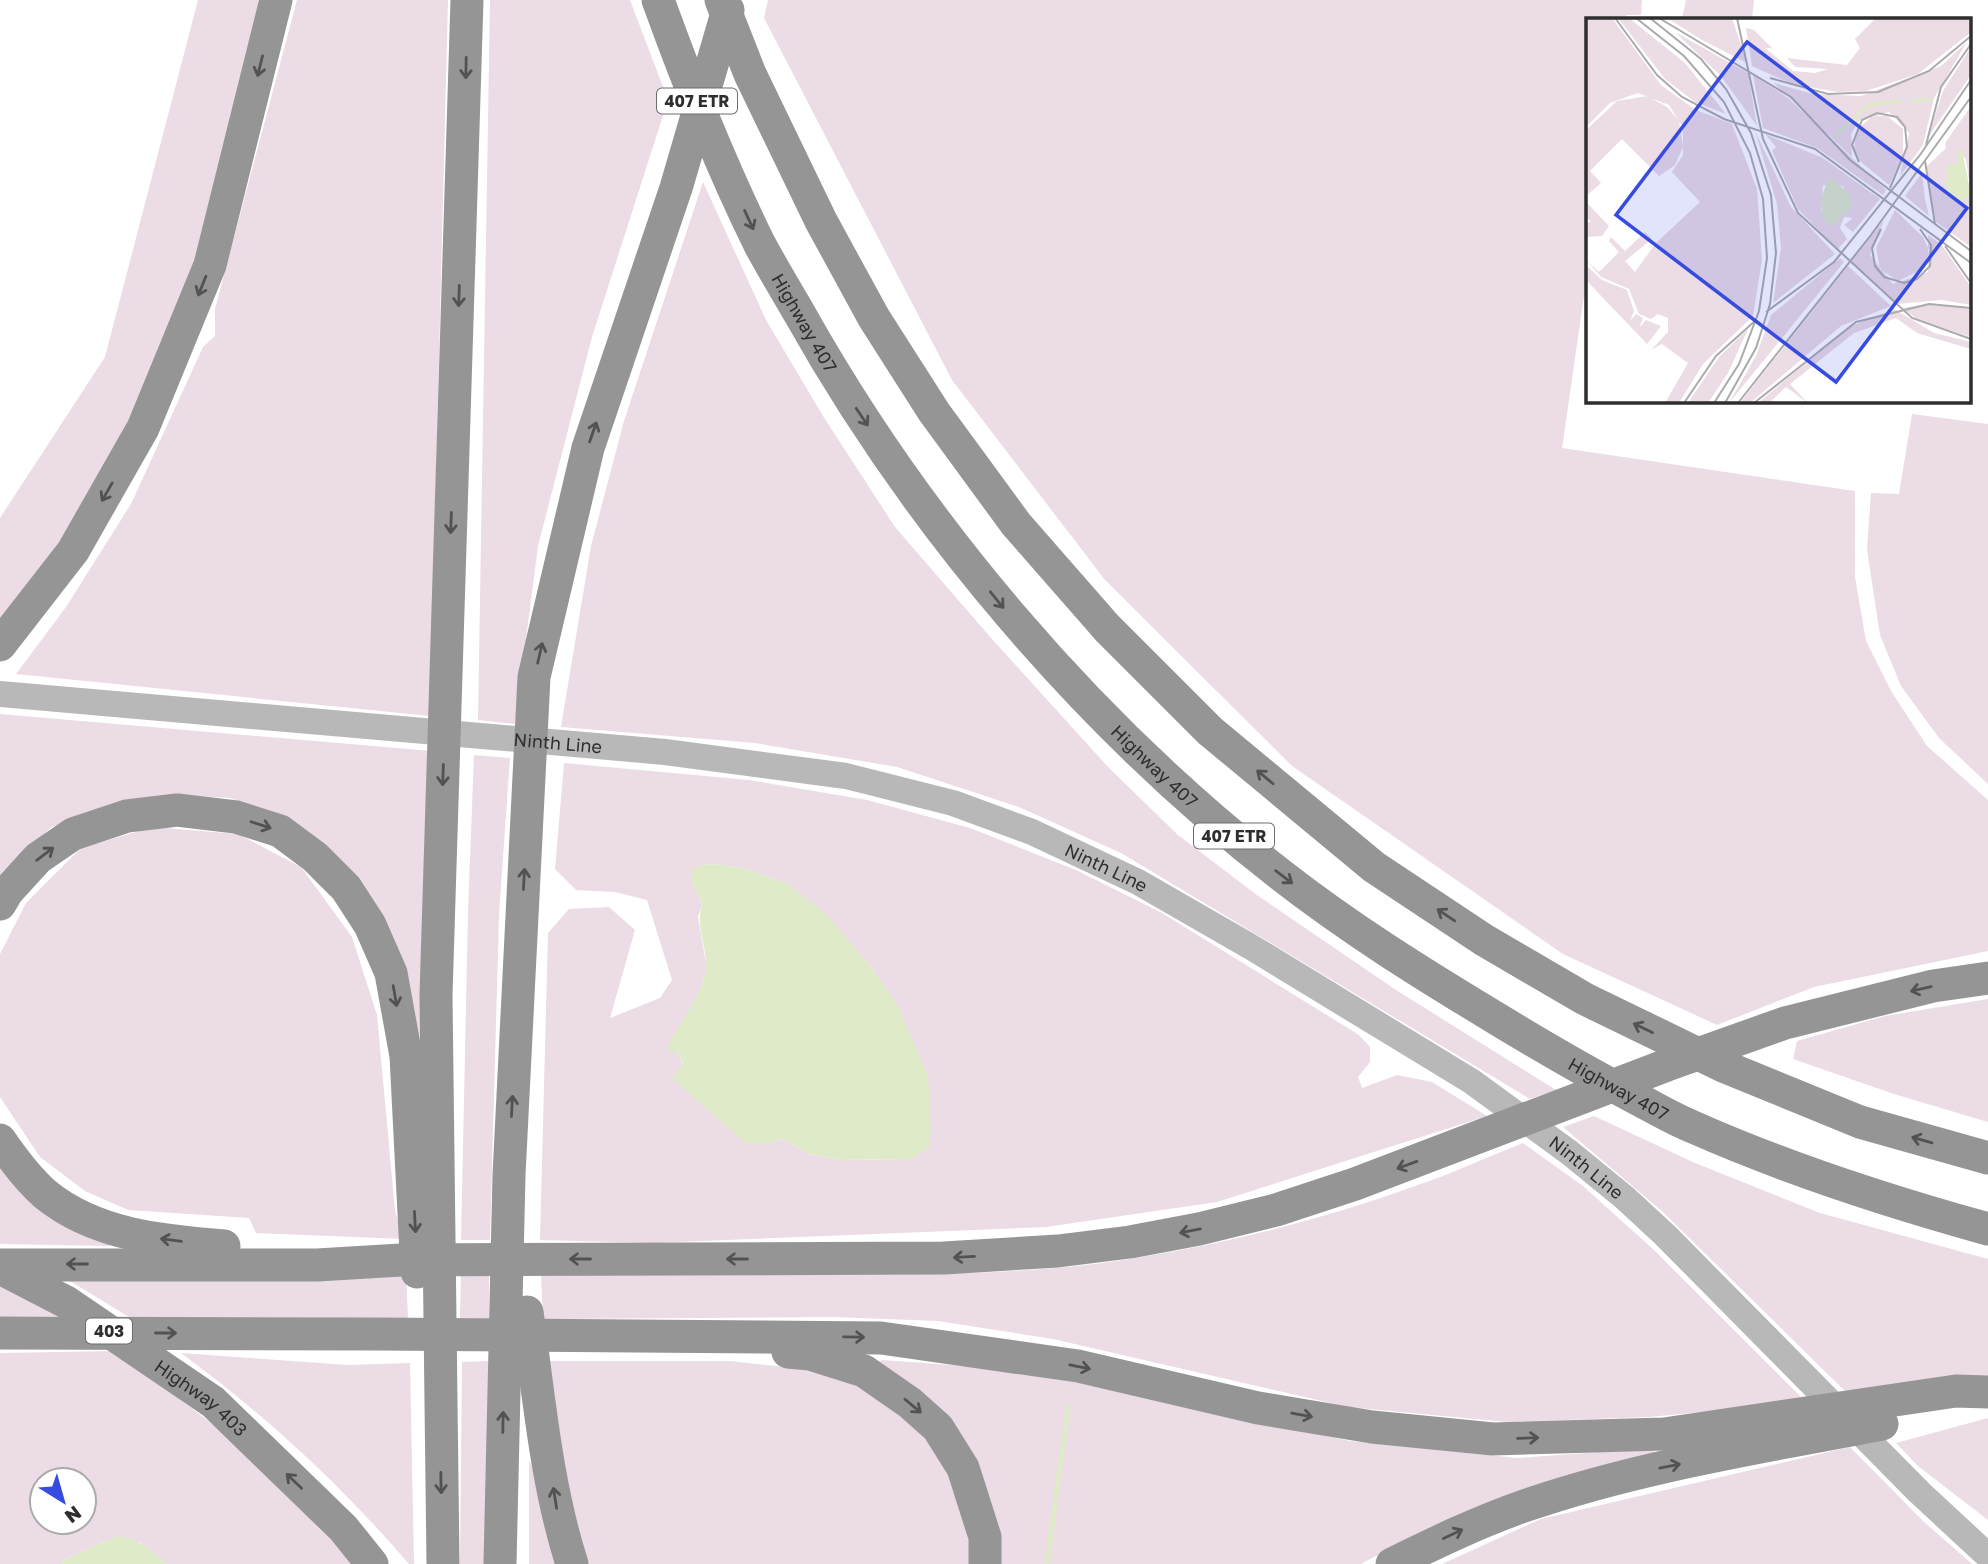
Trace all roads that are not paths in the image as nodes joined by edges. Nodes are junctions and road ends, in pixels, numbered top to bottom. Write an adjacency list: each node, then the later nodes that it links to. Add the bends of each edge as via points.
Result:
1 (276, 0): 6 (highway, one-way to 6, via 210,265 144,428 72,551)
2 (467, 0): 20 (highway, one-way to 20, via 436,995)
3 (658, 0): 13 (highway, Highway 407 / 407 ETR, one-way to 13, via 720,158 761,245 829,367 904,480 1000,603 1085,698 1183,793 1281,875 1392,955 1569,1063 1689,1126 1776,1161 1900,1205)
4 (721, 0): 11 (highway, 407 ETR, one-way to 4, via 1860,1122 1723,1066 1585,999 1484,940 1374,867 1210,731 1107,628 1016,524 934,412 874,318 821,221 750,74)
5 (731, 0): 12 (highway, one-way to 5, via 534,677 588,448 676,188)
6 (0, 645)
7 (0, 694): 21 (main road, Ninth Line, via 665,752 846,776 953,803 1032,832 1138,882 1251,947 1471,1081 1570,1153 1665,1235)
8 (0, 905): 20 (highway, one-way to 20, via 38,858 73,834 127,816 177,810 236,817 280,831 346,888 370,925 391,973 402,1032 424,1396)
9 (1988, 978): 14 (highway, one-way to 14, via 1933,986 1785,1023 1354,1184 1276,1210 1130,1242 944,1258)
10 (0, 1140): 14 (highway, one-way to 10, via 197,1244 106,1227 75,1214 45,1193)
11 (1988, 1158)
12 (509, 1175): 24 (highway, one-way to 12); 25 (highway, one-way to 12, via 559,1524 542,1420)
13 (1988, 1229)
14 (327, 1258): 15 (highway, one-way to 15)
15 (0, 1266): 22 (highway, Highway 403 / 403, one-way to 15, via 343,1528 213,1402 66,1302)
16 (0, 1334): 17 (highway, one-way to 17)
17 (615, 1335): 18 (highway, one-way to 18, via 881,1338 1078,1366 1258,1408 1372,1427 1493,1439 1664,1434 1956,1391); 26 (highway, one-way to 26, via 810,1354 863,1371 939,1429 963,1468 985,1537)
18 (1988, 1392)
19 (1988, 1399): 27 (highway, one-way to 19, via 1459,1531 1586,1487)
20 (440, 1415): 23 (highway, one-way to 23)
21 (1988, 1556)
22 (372, 1564)
23 (443, 1564)
24 (500, 1564)
25 (572, 1564)
26 (985, 1564)
27 (1392, 1564)

